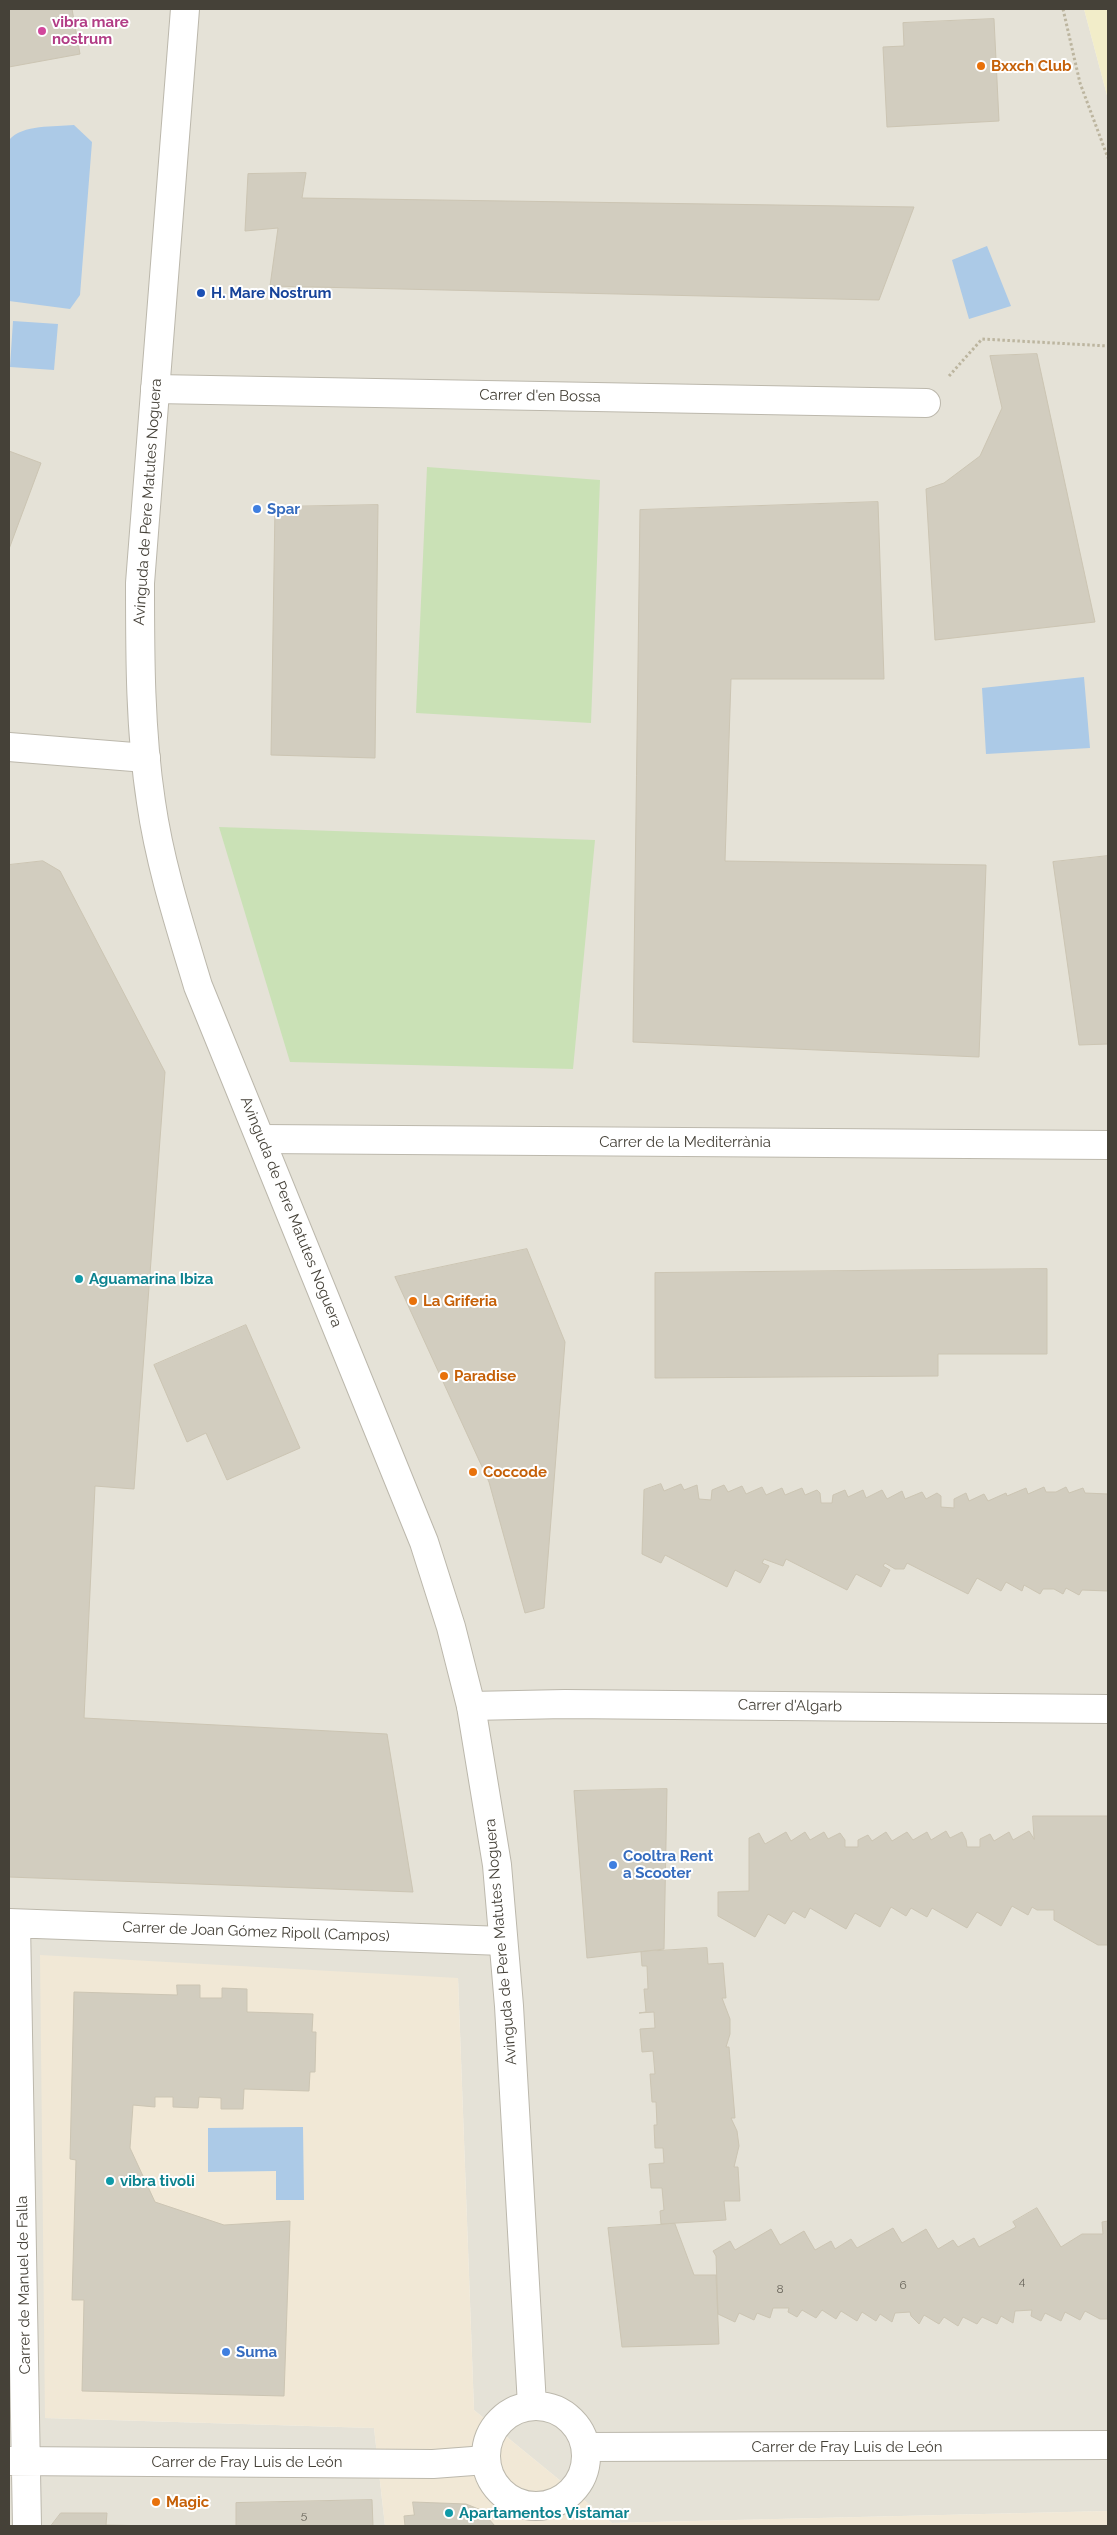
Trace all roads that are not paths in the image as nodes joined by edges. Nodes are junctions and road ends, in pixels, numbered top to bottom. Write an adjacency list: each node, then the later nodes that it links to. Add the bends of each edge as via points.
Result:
1 (185, 9): 2 (street, Avinguda de Pere Matutes Noguera)
2 (155, 389): 3 (street, Carrer d'en Bossa); 5 (street, Avinguda de Pere Matutes Noguera, via 140,583 140,661)
3 (926, 403)
4 (9, 747): 5 (street)
5 (146, 758): 6 (street, Avinguda de Pere Matutes Noguera, via 151,804 170,893 198,986)
6 (261, 1139): 7 (street, Carrer de la Mediterrània); 8 (street, Avinguda de Pere Matutes Noguera, via 424,1542 451,1626)
7 (1108, 1145)
8 (471, 1706): 9 (street, Carrer d'Algarb); 11 (street, Avinguda de Pere Matutes Noguera, via 497,1865)
9 (1108, 1709)
10 (12, 1924): 11 (street, Carrer de Joan Gómez Ripoll (Campos)); 16 (street, Carrer de Manuel de Falla)
11 (503, 1941): 12 (street, Avinguda de Pere Matutes Noguera)
12 (532, 2405): 14 (street, via 549,2407 564,2414 577,2426); 15 (street, via 501,2419 491,2433)
13 (1108, 2445): 14 (street, Carrer de Fray Luis de León)
14 (586, 2447): 17 (street, via 584,2474 576,2488)
15 (486, 2460): 16 (street, Carrer de Fray Luis de León, via 433,2464); 17 (street, via 492,2481 502,2494)
16 (18, 2461): 18 (street, Carrer de Manuel de Falla)
17 (550, 2516)
18 (27, 2526)

